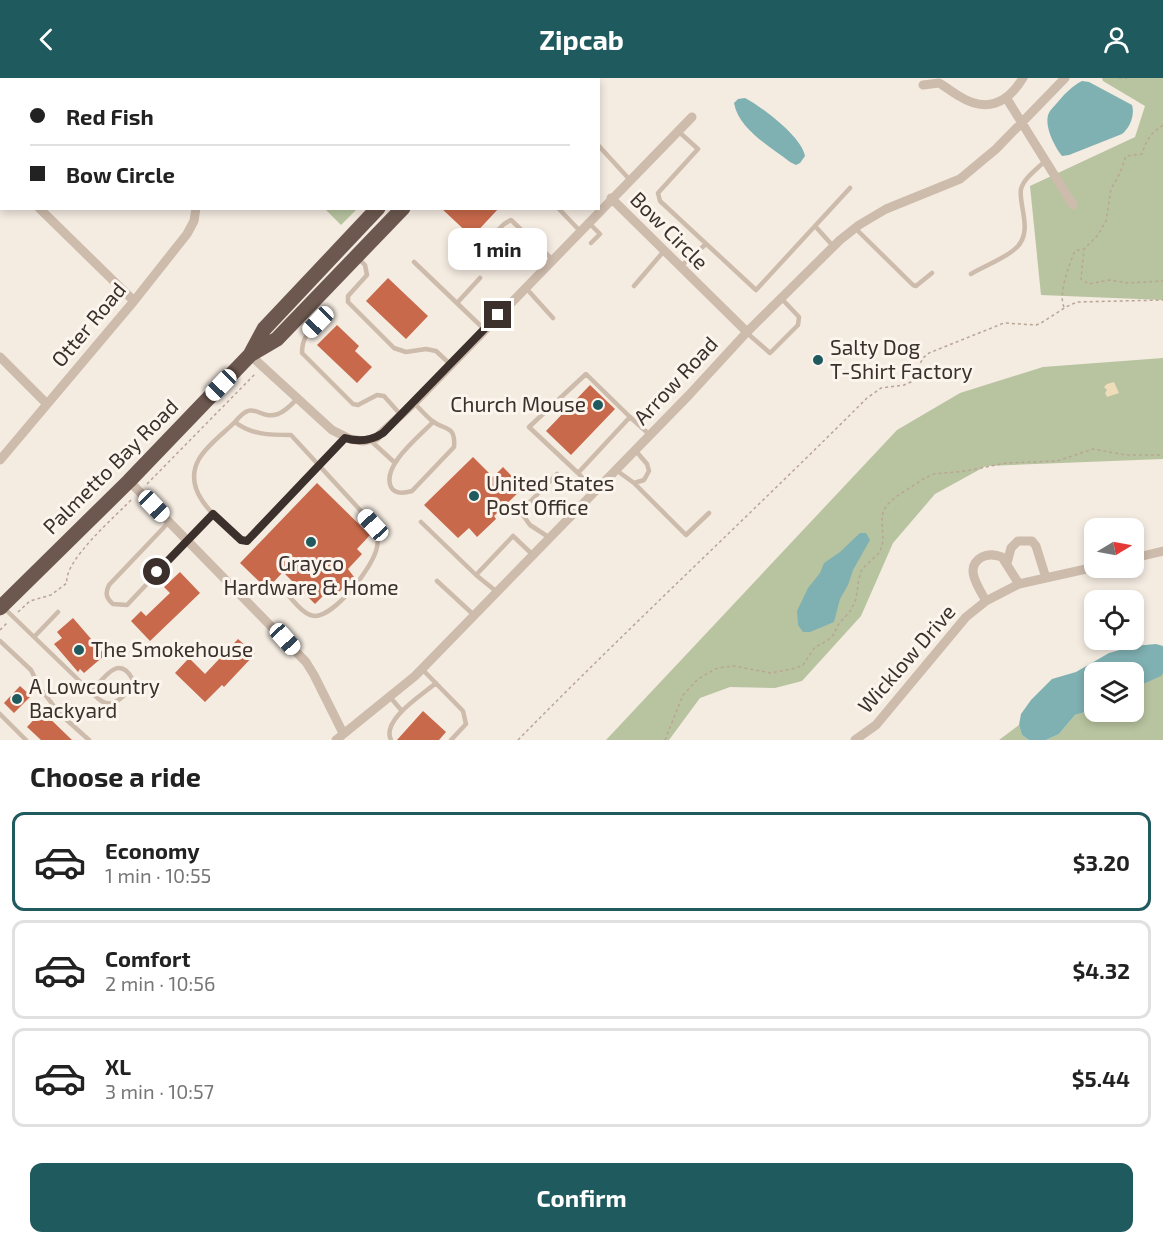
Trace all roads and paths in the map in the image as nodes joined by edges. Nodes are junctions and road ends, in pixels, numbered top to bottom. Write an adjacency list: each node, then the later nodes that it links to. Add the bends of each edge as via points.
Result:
1 (1023, 78): 6 (street)
2 (1065, 78): 8 (street, Arrow Road)
3 (1119, 78): 4 (path)
4 (1127, 78)
5 (923, 85): 6 (street, via 939,83 957,96 982,105)
6 (1007, 99): 8 (street)
7 (692, 117): 10 (street)
8 (1022, 123): 12 (street); 26 (street, Arrow Road, via 960,179 886,209)
9 (1163, 125): 32 (path, via 1152,133 1142,154 1126,156 1111,189 1106,221)
10 (678, 131): 13 (street); 30 (lane, via 698,149 658,193 660,201)
11 (600, 147): 13 (lane)
12 (1045, 161): 16 (street); 39 (lane, via 1024,182 1021,191 1025,216 1018,247)
13 (630, 180): 15 (street)
14 (850, 188): 25 (lane)
15 (611, 198): 17 (street, Bow Circle); 33 (street, Bow Circle)
16 (1073, 205)
17 (600, 209)
18 (41, 210): 46 (street)
19 (196, 210): 46 (street, Otter Road, via 187,234)
20 (376, 210): 53 (highway, Palmetto Bay Road, via 264,329)
21 (401, 210): 34 (highway, Palmetto Bay Road)
22 (560, 210): 27 (lane)
23 (600, 210): 24 (street, Bow Circle)
24 (588, 222): 27 (street, Bow Circle); 29 (lane, via 600,234)
25 (815, 226): 30 (lane, via 756,290); 31 (lane)
26 (855, 228): 31 (street, Arrow Road); 38 (lane, via 913,285)
27 (580, 231): 35 (street, Bow Circle)
28 (525, 234): 28 (lane, via 508,220 490,238 504,255); 35 (lane)
29 (591, 243)
30 (706, 244): 37 (lane)
31 (833, 246): 44 (street, Arrow Road)
32 (1084, 249): 41 (path, via 1081,279 1089,284 1109,280); 48 (path, via 1075,251 1068,267 1061,301)
33 (664, 250): 37 (street, Bow Circle); 42 (lane)
34 (357, 256): 53 (highway, Palmetto Bay Road, via 277,339); 55 (lane, via 368,275 348,296 348,302 394,348 406,352 436,351)
35 (552, 259): 43 (street, Bow Circle)
36 (414, 262): 47 (lane)
37 (681, 267): 52 (street, Bow Circle)
38 (932, 273)
39 (971, 274)
40 (480, 278): 47 (lane)
41 (1163, 281)
42 (634, 286)
43 (525, 287): 49 (lane); 51 (street, Bow Circle)
44 (781, 298): 52 (street, Arrow Road); 52 (lane, via 800,320 774,351 770,353)
45 (1163, 300): 48 (path, via 1090,301)
46 (134, 301): 58 (street, Otter Road)
47 (458, 303): 51 (lane)
48 (1065, 308): 113 (path, via 1036,325 1004,323 940,348 923,358 911,382 875,391)
49 (553, 318)
50 (318, 322): 60 (lane, via 304,336 302,352 353,404 377,394 384,396)
51 (484, 329): 55 (street, Bow Circle)
52 (747, 332): 64 (street, Arrow Road)
53 (250, 355): 56 (street); 76 (highway, Palmetto Bay Road)
54 (0, 357): 58 (street)
55 (450, 364): 59 (street, Bow Circle)
56 (263, 366): 57 (street); 76 (path)
57 (298, 398): 62 (lane, via 279,414 243,411); 65 (street)
58 (46, 403): 69 (street, Otter Road)
59 (414, 403): 60 (street, Bow Circle); 63 (lane)
60 (401, 415): 66 (street, Bow Circle)
61 (630, 417): 64 (lane); 73 (lane); 73 (lane, via 586,374 530,427)
62 (235, 422): 71 (lane, via 259,434 291,435); 79 (lane, via 200,458 195,469 196,486 204,506)
63 (434, 422): 70 (lane); 70 (lane, via 453,433 454,447 412,491 404,494 391,486 389,475)
64 (650, 435): 67 (street, Arrow Road)
65 (345, 438): 66 (street); 71 (lane)
66 (370, 440): 70 (lane)
67 (635, 450): 72 (street, Arrow Road); 75 (lane, via 649,471 644,480)
68 (1163, 455): 114 (path, via 1126,455 1093,449 1057,461 1006,463 925,478 897,496 883,511 880,552 862,569 856,599 834,634 796,668 771,673 724,667 698,679 683,695)
69 (0, 460)
70 (394, 462)
71 (319, 465): 79 (lane, via 247,541); 93 (lane, via 373,525 377,547 372,563 325,614 307,614)
72 (616, 470): 75 (lane); 77 (street, Arrow Road)
73 (578, 473): 77 (lane)
74 (557, 474): 82 (lane, via 522,513 530,525)
75 (634, 483): 78 (lane, via 686,535)
76 (134, 486): 80 (street); 96 (highway, Palmetto Bay Road); 96 (path, via 76,557 66,576 67,583 51,595)
77 (595, 491): 82 (street, Arrow Road)
78 (708, 513)
79 (213, 514): 83 (lane)
80 (169, 522): 83 (street); 83 (lane, via 109,585 106,591 113,604 127,605)
81 (421, 522): 89 (lane)
82 (550, 538): 85 (street, Arrow Road)
83 (188, 540): 108 (street, via 306,662)
84 (1163, 551): 86 (street)
85 (533, 555): 89 (lane, via 513,536); 94 (street, Arrow Road)
86 (1144, 556)
87 (1007, 563): 90 (street, via 1017,541 1032,541); 92 (street); 95 (street, Wicklow Drive, via 992,555 982,557 973,566 974,579)
88 (1084, 569): 90 (street, Wicklow Drive)
89 (476, 575): 94 (lane)
90 (1046, 578): 92 (street, Wicklow Drive)
91 (437, 581): 98 (lane)
92 (1019, 584): 95 (street, Wicklow Drive)
93 (284, 590)
94 (497, 592): 98 (street, Arrow Road)
95 (986, 601): 115 (street, Wicklow Drive, via 966,617 876,725)
96 (5, 610): 99 (path); 100 (lane)
97 (58, 612): 100 (lane)
98 (475, 616): 102 (street, Arrow Road)
99 (0, 630)
100 (34, 637): 104 (lane)
101 (0, 641): 110 (lane, via 31,670 60,714)
102 (422, 669): 103 (lane); 105 (street, Arrow Road)
103 (436, 683): 106 (lane); 112 (lane, via 466,717 466,724)
104 (91, 692): 104 (lane, via 110,704 131,688 133,680 123,667 116,668)
105 (390, 697): 106 (lane); 108 (street, Arrow Road)
106 (402, 711): 111 (lane, via 391,723)
107 (0, 714): 109 (lane)
108 (339, 736)
109 (26, 740)
110 (89, 740)
111 (391, 740)
112 (451, 740)
113 (518, 740)
114 (665, 740)
115 (855, 740)

